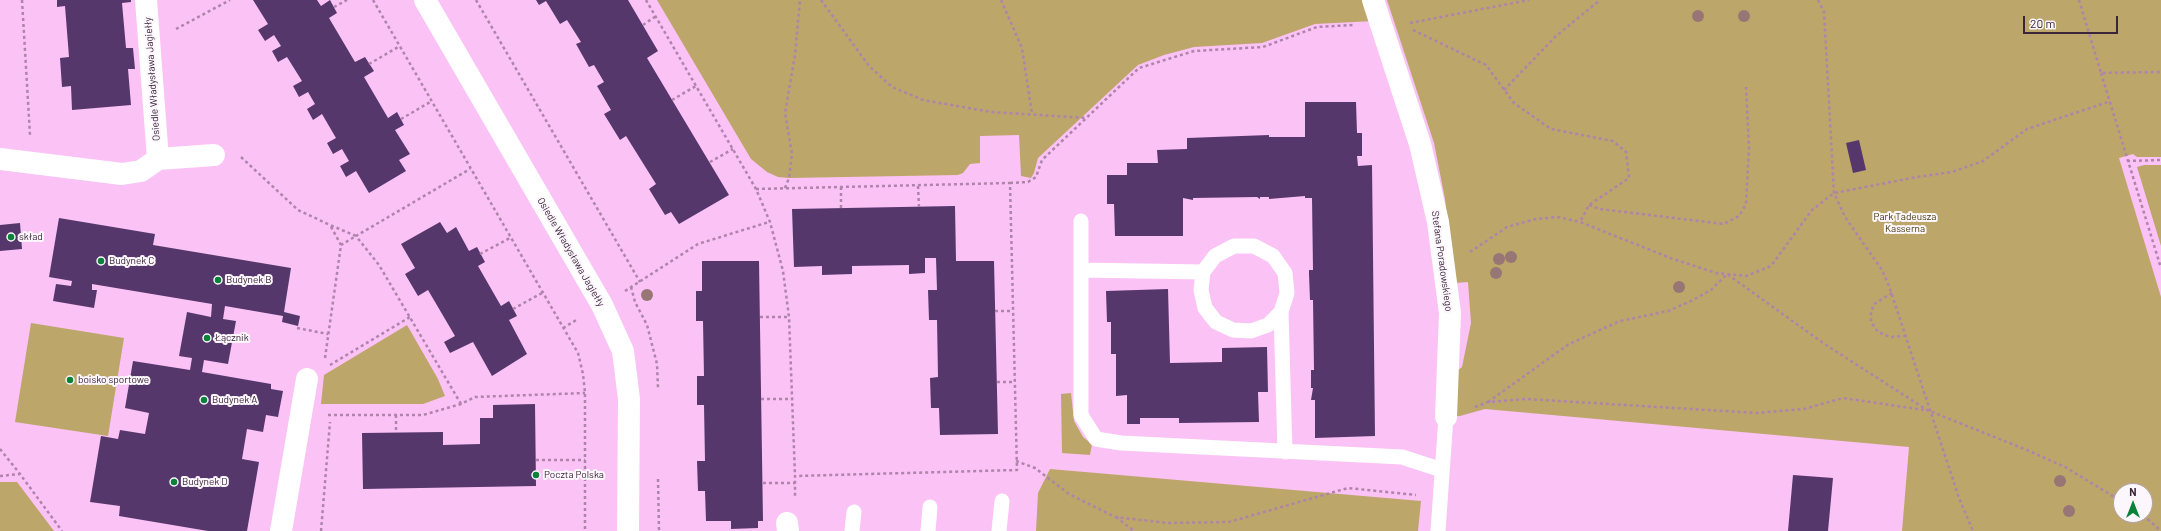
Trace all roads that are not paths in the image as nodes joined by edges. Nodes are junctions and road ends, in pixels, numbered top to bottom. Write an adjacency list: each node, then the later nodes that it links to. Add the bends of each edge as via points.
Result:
1 (146, 0): 6 (street, Osiedle Władysława Jagiełły)
2 (425, 0): 19 (street, Osiedle Władysława Jagiełły, via 602,305 623,351 629,399)
3 (1373, 0): 12 (street, Stefana Poradowskiego, via 1420,144 1438,222 1450,313)
4 (214, 155): 6 (street)
5 (0, 159): 6 (street, via 122,174 140,171)
6 (158, 159)
7 (1081, 221): 8 (lane)
8 (1081, 270): 9 (lane); 13 (lane, via 1081,415 1096,439 1121,443)
9 (1204, 272): 10 (lane, via 1201,290 1205,308 1216,322 1233,330 1251,331 1268,325); 10 (lane, via 1216,256 1234,246 1254,246 1273,256 1285,272 1287,293)
10 (1281, 312): 13 (lane)
11 (315, 374): 18 (street, via 301,415)
12 (1446, 417): 14 (lane, Stefana Poradowskiego)
13 (1286, 452): 14 (lane, via 1402,457)
14 (1442, 470): 23 (lane, Stefana Poradowskiego)
15 (1002, 501): 22 (lane)
16 (930, 507): 21 (lane)
17 (854, 512): 20 (lane)
18 (281, 531)
19 (628, 531)
20 (852, 531)
21 (928, 531)
22 (999, 531)
23 (1438, 531)

